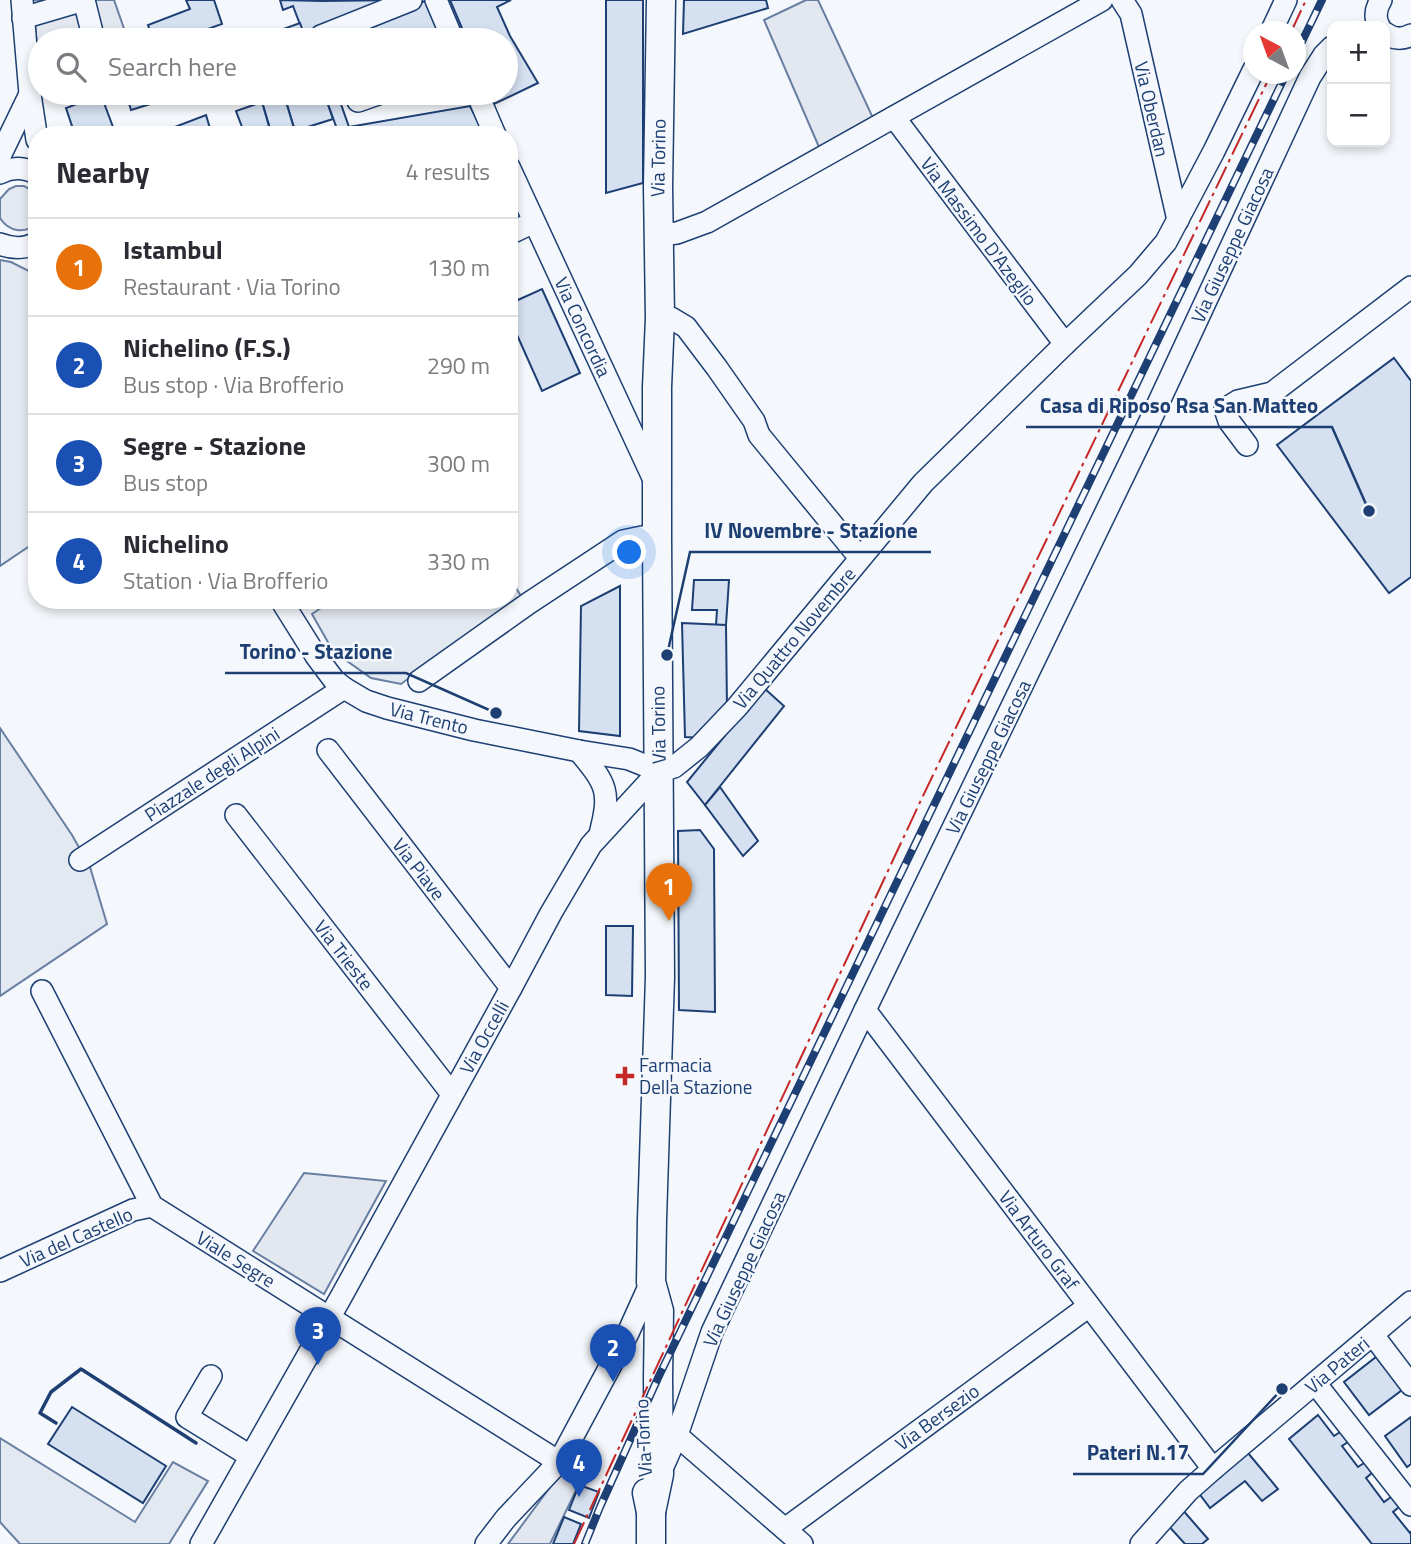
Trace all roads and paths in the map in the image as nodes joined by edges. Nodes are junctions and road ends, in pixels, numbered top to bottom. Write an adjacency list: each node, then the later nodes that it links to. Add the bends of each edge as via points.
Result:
1 (411, 0): 12 (street)
2 (436, 0): 13 (street)
3 (661, 0): 32 (main road, Via Torino)
4 (1102, 0): 22 (street)
5 (1122, 0): 29 (street, Via Oberdan, via 1131,14)
6 (1286, 0): 9 (street)
7 (1381, 0): 10 (street)
8 (22, 9): 11 (street, via 85,0); 17 (street)
9 (1276, 21)
10 (1377, 21)
11 (91, 28)
12 (341, 28)
13 (448, 28)
14 (1390, 36): 15 (street)
15 (1410, 38)
16 (1327, 52): 53 (street, Via Giuseppe Giacosa, via 1310,77 1150,421)
17 (28, 73)
18 (1246, 84): 29 (street, Via Quattro Novembre)
19 (28, 98): 25 (street)
20 (32, 105): 23 (street)
21 (482, 105): 24 (street)
22 (894, 117): 32 (street, via 708,222); 35 (street, Via Massimo D'Azeglio)
23 (35, 126)
24 (491, 126)
25 (0, 156)
26 (28, 169): 27 (street)
27 (0, 173)
28 (518, 187): 30 (street, Via Concordia)
29 (1178, 220): 35 (street, Via Quattro Novembre, via 1138,275)
30 (534, 222): 31 (street); 37 (street, Via Concordia)
31 (518, 230)
32 (658, 235): 34 (main road, Via Torino)
33 (1411, 287): 38 (street, via 1272,393 1225,409)
34 (660, 318): 36 (main road, Via Torino); 41 (street, via 671,318 686,327 754,421 759,435)
35 (1065, 344): 41 (street, Via Quattro Novembre, via 923,483)
36 (657, 400): 37 (street); 39 (main road, Via Torino)
37 (621, 410): 39 (street, Via Concordia)
38 (1247, 444)
39 (657, 488): 40 (main road, Via Torino)
40 (657, 537): 43 (street, via 623,541); 47 (main road, Via Torino)
41 (860, 558): 47 (street, Via Quattro Novembre, via 727,718 674,767)
42 (289, 609): 44 (street, Via Trento, via 316,656)
43 (419, 681)
44 (344, 688): 46 (street, Via Trento, via 387,708); 50 (street, Piazzale degli Alpini)
45 (328, 750): 51 (street, Via Piave)
46 (579, 751): 47 (street, Via Trento, via 629,759); 49 (street, via 600,776 607,798)
47 (659, 771): 49 (street, Via Occelli); 57 (main road, Via Torino, via 660,977)
48 (236, 815): 54 (street, Via Trieste)
49 (600, 835): 51 (street, Via Occelli)
50 (80, 860)
51 (511, 988): 54 (street, Via Occelli)
52 (42, 991): 55 (street)
53 (865, 1010): 59 (street, Via Arturo Graf); 66 (street, Via Giuseppe Giacosa)
54 (452, 1094): 60 (street, Via Occelli)
55 (152, 1206): 56 (street, Via del Castello, via 133,1210); 60 (street, Viale Segre)
56 (0, 1271)
57 (651, 1282): 61 (main road, Via Torino); 66 (main road, Via Torino, via 659,1311 658,1378)
58 (1411, 1303): 62 (street, Via Pateri)
59 (1089, 1306): 69 (street, Via Arturo Graf); 72 (street, Via Bersezio)
60 (329, 1317): 67 (street, Via Occelli); 68 (street, Viale Segre)
61 (635, 1329): 68 (street); 71 (main road, Via Torino, via 640,1440)
62 (1373, 1335): 64 (street, Via Pateri); 65 (street)
63 (211, 1376): 67 (street, via 187,1417)
64 (1315, 1384): 69 (street, Via Pateri); 70 (street)
65 (1411, 1385)
66 (668, 1428): 71 (main road, Via Torino); 72 (street)
67 (250, 1456): 73 (street, Via Occelli)
68 (559, 1462): 74 (street)
69 (1213, 1469): 77 (street, Via Pateri)
70 (1411, 1505)
71 (650, 1512): 75 (main road, Via Torino)
72 (785, 1529): 76 (street)
73 (201, 1544)
74 (486, 1544)
75 (651, 1544)
76 (802, 1544)
77 (1141, 1544)

